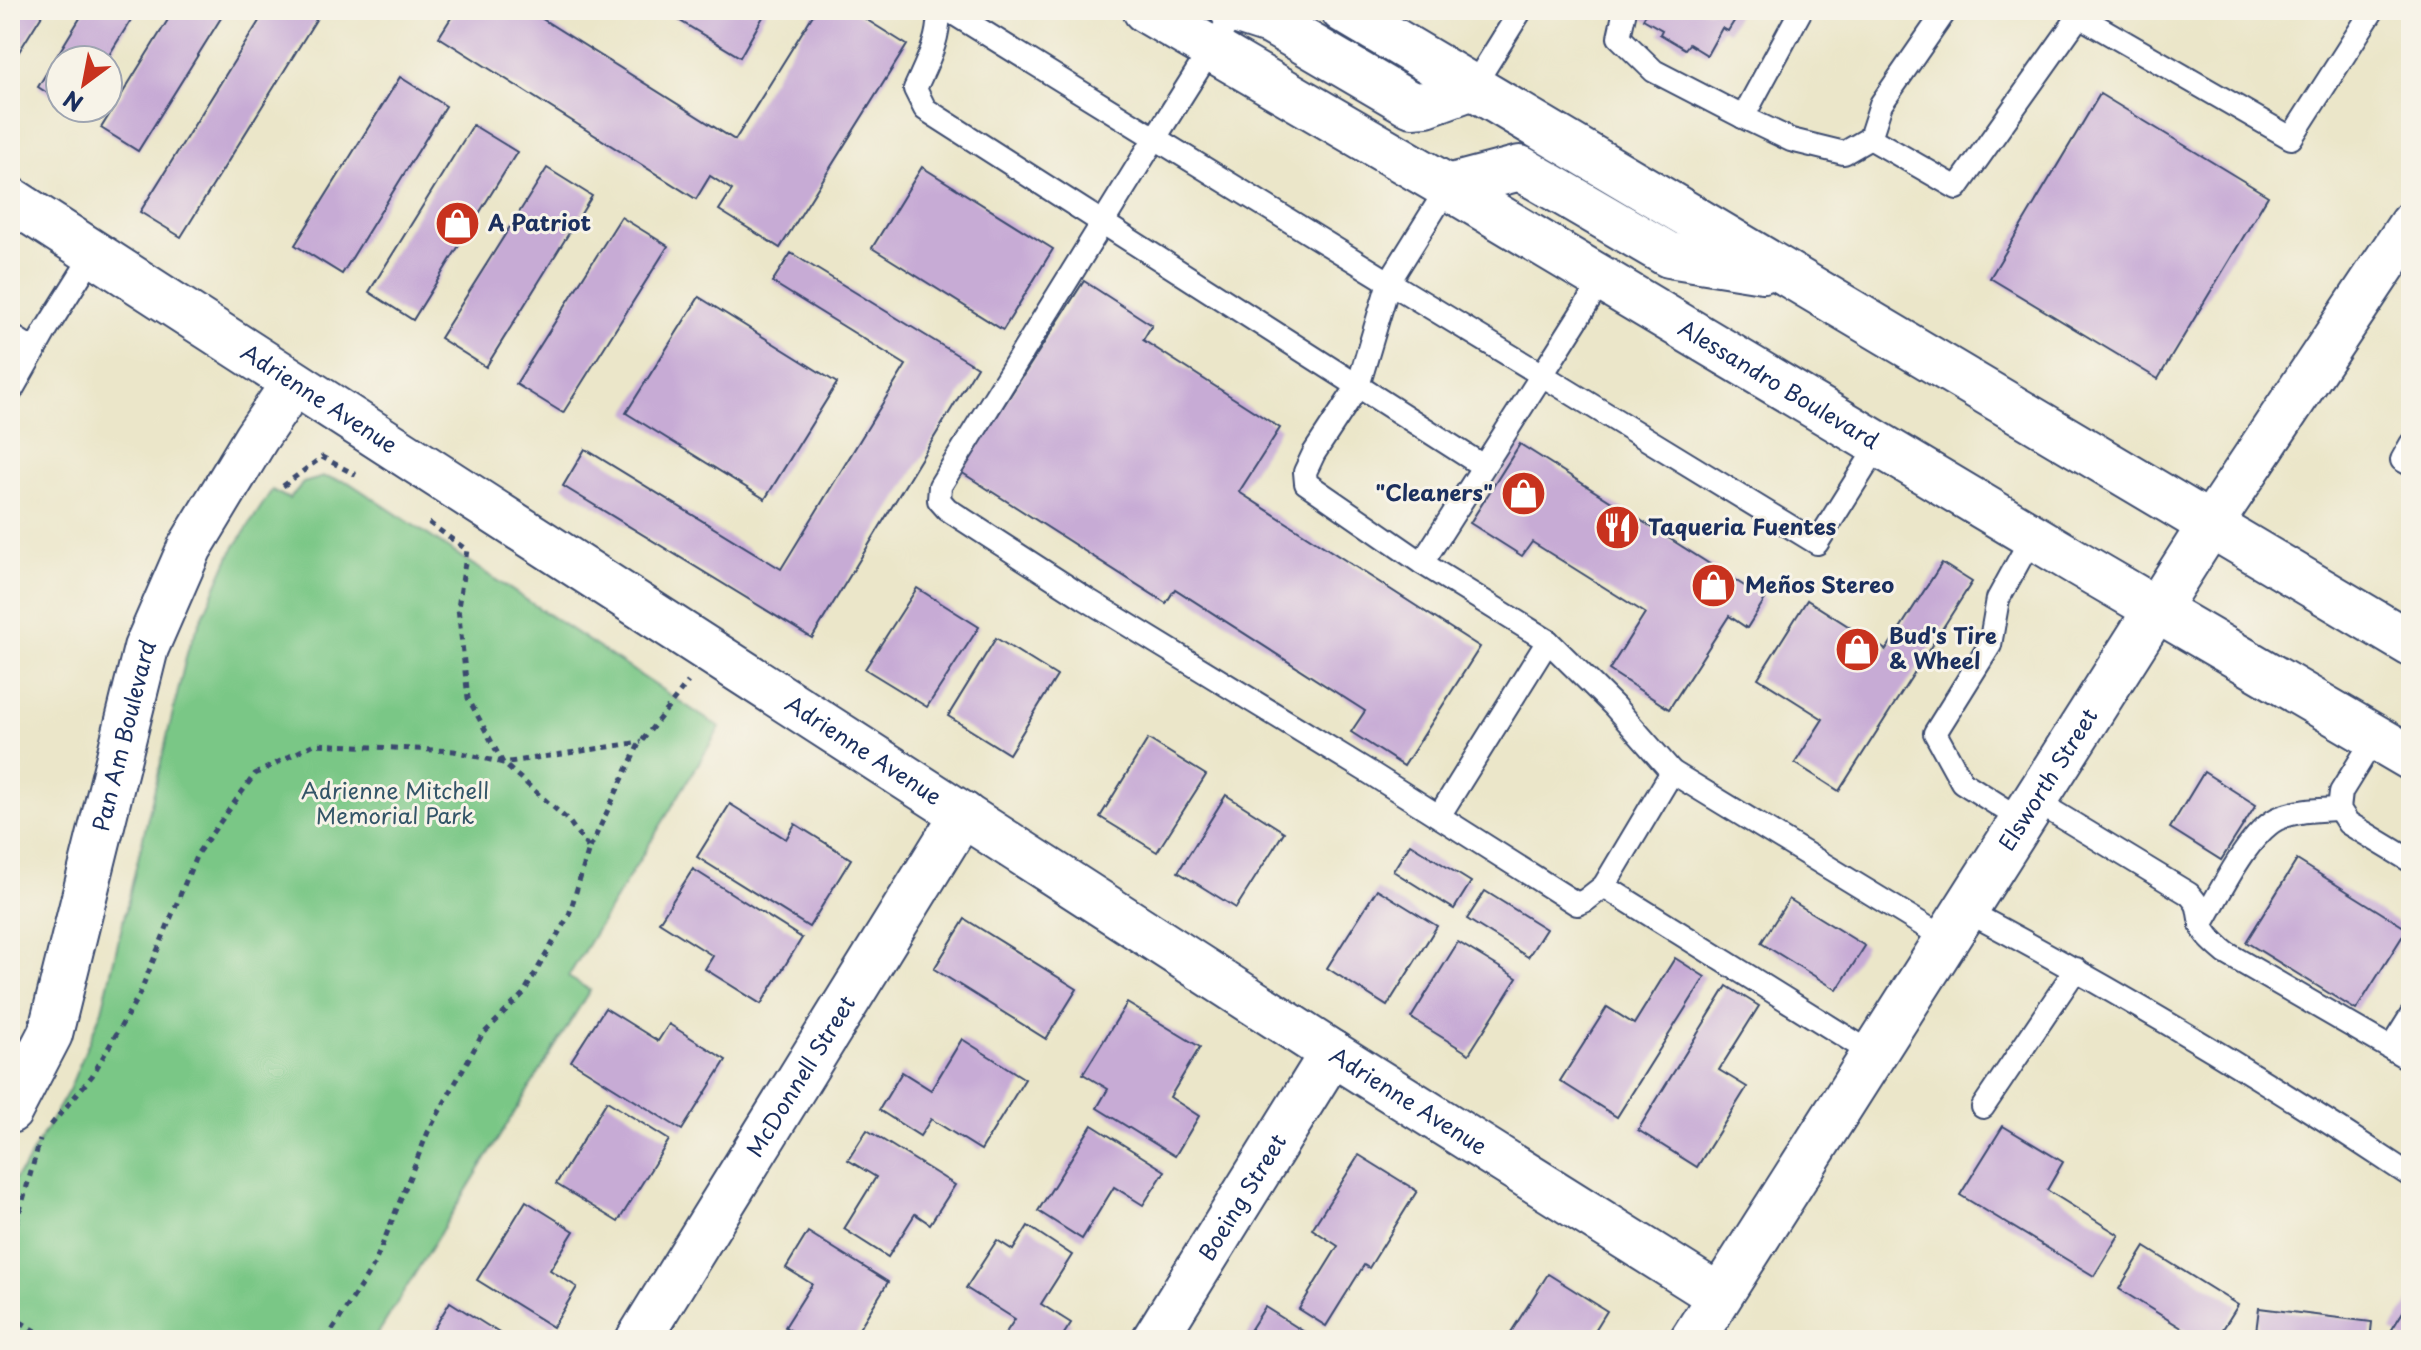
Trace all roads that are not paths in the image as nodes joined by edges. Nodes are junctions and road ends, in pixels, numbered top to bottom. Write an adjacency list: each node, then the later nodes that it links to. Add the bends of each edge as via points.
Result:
1 (938, 10): 19 (lane, via 940,24 915,89 925,109)
2 (948, 10): 15 (lane)
3 (1145, 10): 12 (street, Alessandro Boulevard)
4 (1233, 10): 12 (lane); 13 (street, via 1272,23 1412,105)
5 (1343, 10): 13 (street)
6 (1521, 10): 13 (lane)
7 (1625, 10): 14 (lane, via 1619,37 1654,71)
8 (1801, 10): 14 (lane)
9 (2373, 10): 11 (lane, via 2291,138)
10 (1942, 11): 16 (lane, via 1881,104)
11 (2076, 13): 16 (lane, via 1957,188)
12 (1211, 48): 15 (lane); 17 (street, Alessandro Boulevard)
13 (1473, 87): 22 (street)
14 (1743, 117): 16 (lane, via 1791,140 1844,153)
15 (1155, 138): 19 (lane); 24 (lane)
16 (1870, 138)
17 (1448, 187): 22 (street, via 1520,168 1669,255); 23 (street, Alessandro Boulevard); 24 (lane)
18 (10, 199): 21 (street, Adrienne Avenue)
19 (1102, 224): 29 (lane); 46 (lane, via 940,486 939,500 1086,599)
20 (2411, 224): 35 (street, Elsworth Street)
21 (94, 253): 26 (lane); 28 (street, Adrienne Avenue)
22 (1785, 273): 35 (street)
23 (1602, 280): 27 (lane); 31 (street, Alessandro Boulevard)
24 (1389, 282): 27 (lane); 29 (lane)
25 (10, 335): 26 (lane)
26 (34, 350): 30 (lane)
27 (1542, 375): 31 (lane, via 1817,543); 34 (lane)
28 (293, 384): 45 (street, Adrienne Avenue); 58 (street, Pan Am Boulevard, via 190,547 146,648)
29 (1358, 386): 34 (lane); 37 (lane, via 1314,453 1306,483)
30 (10, 393)
31 (1879, 444): 36 (street, Alessandro Boulevard)
32 (2411, 444): 33 (lane, via 2402,460)
33 (2411, 465)
34 (1483, 466): 37 (lane)
35 (2210, 525): 38 (street, Elsworth Street); 40 (street)
36 (2032, 537): 38 (street, Alessandro Boulevard); 44 (lane, via 1998,599 1990,645 1935,733 1962,782)
37 (1422, 563): 39 (lane)
38 (2157, 608): 41 (street, Alessandro Boulevard); 44 (street, Elsworth Street)
39 (1548, 641): 42 (lane); 46 (lane)
40 (2411, 644)
41 (2393, 747): 43 (lane, via 2341,792)
42 (1672, 772): 48 (lane); 49 (lane)
43 (2339, 809): 47 (lane, via 2348,823); 50 (lane, via 2276,819 2247,848)
44 (2028, 810): 49 (street, Elsworth Street); 50 (lane, via 2189,894 2200,907)
45 (963, 814): 54 (street, Adrienne Avenue); 61 (street, McDonnell Street)
46 (1439, 816): 48 (lane, via 1577,904)
47 (2411, 861)
48 (1604, 886): 55 (lane)
49 (1955, 924): 51 (lane); 55 (street, Elsworth Street)
50 (2201, 925): 53 (lane, via 2226,953)
51 (2076, 969): 57 (lane); 59 (lane)
52 (2411, 1016): 53 (lane)
53 (2391, 1048): 56 (lane)
54 (1332, 1053): 60 (street, Adrienne Avenue); 62 (street, Boeing Street)
55 (1873, 1054): 60 (street, Elsworth Street)
56 (2411, 1060)
57 (1983, 1107)
58 (25, 1125)
59 (2411, 1176)
60 (1719, 1296): 63 (street, Elsworth Street)
61 (638, 1340)
62 (1154, 1340)
63 (1692, 1340)

